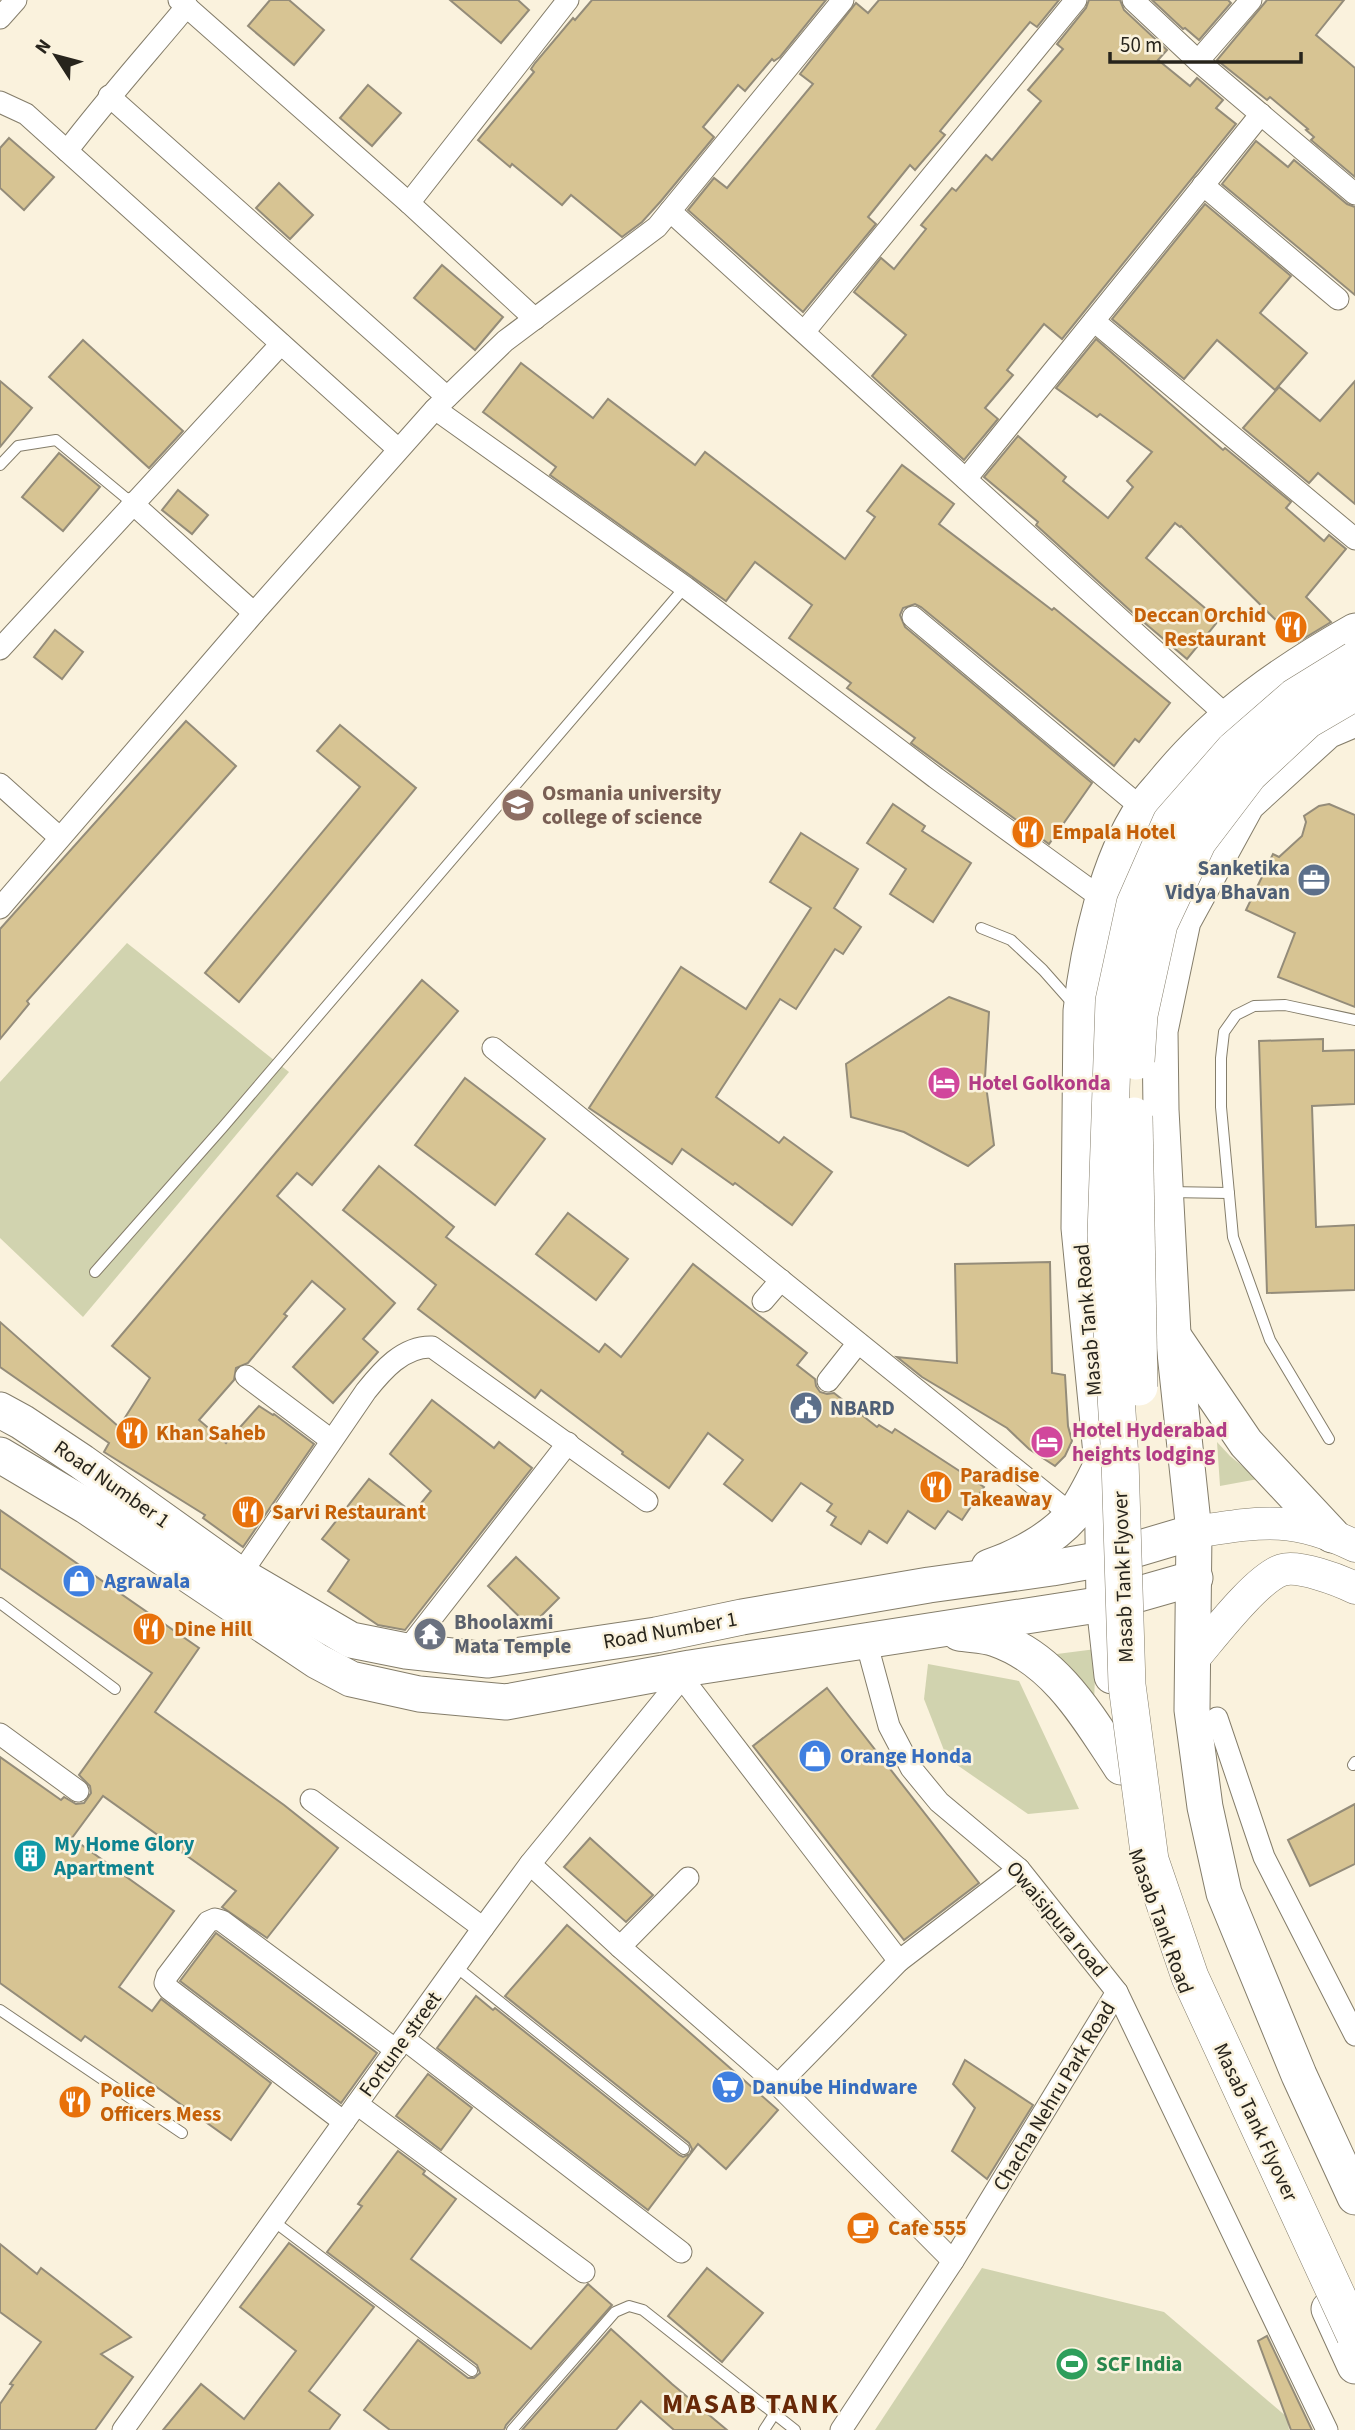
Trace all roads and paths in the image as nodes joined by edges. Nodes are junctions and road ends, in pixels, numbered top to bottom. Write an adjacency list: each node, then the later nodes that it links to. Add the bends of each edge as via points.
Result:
1 (16, 0): 8 (street)
2 (568, 0): 16 (street)
3 (843, 0): 17 (street)
4 (1076, 0): 21 (street)
5 (1133, 0): 9 (street)
6 (1251, 0): 9 (street)
7 (183, 3): 10 (street); 16 (street)
8 (0, 18)
9 (1198, 61): 12 (street)
10 (109, 96): 13 (street); 23 (street)
11 (0, 103): 13 (street, via 26,114)
12 (1261, 114): 14 (street); 15 (street)
13 (67, 151): 22 (street)
14 (1203, 186): 18 (street); 20 (street)
15 (1355, 194)
16 (408, 203): 19 (street)
17 (670, 211): 19 (street, via 657,227); 21 (street)
18 (1338, 299)
19 (535, 319): 23 (street, via 505,341)
20 (1094, 321): 26 (street); 28 (street)
21 (804, 332): 26 (street)
22 (281, 344): 24 (street); 27 (street)
23 (441, 403): 24 (street); 29 (street)
24 (398, 449): 30 (street)
25 (0, 465): 27 (lane, via 18,446 56,440)
26 (966, 479): 36 (street)
27 (132, 503): 30 (street); 33 (street)
28 (1355, 539)
29 (685, 587): 41 (street); 50 (lane)
30 (254, 613): 40 (street)
31 (913, 617): 39 (street)
32 (1355, 631): 36 (main road, Masab Tank Road, via 1264,687)
33 (0, 649)
34 (1355, 660): 109 (highway, Masab Tank Flyover, bridge, via 1295,697 1234,750 1171,822 1135,904 1114,1001 1106,1235 1127,1685 1150,1860 1190,1978)
35 (1355, 692): 108 (highway, Masab Tank Flyover, bridge, via 1307,720 1249,774 1198,841 1159,924 1139,1015 1133,1120 1145,1671 1172,1860 1200,1949)
36 (1228, 717): 39 (main road, Masab Tank Road, via 1189,753)
37 (1355, 719): 48 (main road, via 1326,731 1247,804 1182,921 1160,1031)
38 (0, 784): 40 (street)
39 (1143, 808): 41 (main road, Masab Tank Road, via 1110,874)
40 (60, 837): 42 (street)
41 (1104, 900): 44 (main road, Masab Tank Road)
42 (0, 908)
43 (981, 928): 44 (lane, via 1011,940)
44 (1081, 1011): 49 (main road, Masab Tank Road)
45 (1355, 1020): 47 (lane, via 1285,1005 1254,1006 1236,1015 1224,1032 1221,1058)
46 (493, 1048): 51 (street)
47 (1228, 1193): 48 (lane); 60 (lane, via 1233,1237 1270,1340)
48 (1166, 1209): 49 (main road); 52 (main road)
49 (1079, 1228): 53 (main road, Masab Tank Road)
50 (95, 1272)
51 (780, 1280): 54 (street); 56 (street)
52 (1170, 1288): 53 (main road); 55 (main road)
53 (1086, 1298): 64 (main road, Masab Tank Road)
54 (763, 1301)
55 (1172, 1334): 67 (main road); 68 (main road, via 1246,1443)
56 (858, 1343): 58 (street); 66 (street)
57 (246, 1376): 61 (street)
58 (828, 1381)
59 (0, 1410): 70 (main road, Road Number 1, via 82,1462)
60 (1329, 1439)
61 (331, 1440): 62 (street, via 386,1366 422,1346 432,1347); 70 (street)
62 (568, 1443): 65 (street); 78 (street)
63 (0, 1455): 80 (main road, Road Number 1, via 351,1679 419,1694 506,1702)
64 (1102, 1464): 66 (main road); 69 (main road, Masab Tank Road)
65 (647, 1501)
66 (1072, 1515): 72 (main road, via 1045,1539 1007,1561)
67 (1194, 1532): 68 (main road, via 1270,1522); 69 (main road, Road Number 1); 71 (main road)
68 (1344, 1540)
69 (1103, 1559): 72 (main road, Road Number 1); 75 (main road, Masab Tank Road)
70 (240, 1575): 78 (main road, Road Number 1, via 351,1640)
71 (1195, 1578): 75 (main road, Road Number 1); 79 (main road)
72 (929, 1585): 78 (main road, Road Number 1, via 656,1635 488,1660)
73 (1355, 1588): 79 (main road, via 1296,1569 1282,1570 1247,1597)
74 (0, 1603): 81 (lane)
75 (1104, 1604): 76 (main road, Road Number 1); 84 (main road, Masab Tank Road)
76 (937, 1630): 77 (main road, Road Number 1); 84 (main road, via 996,1639 1041,1663 1074,1697)
77 (866, 1641): 80 (main road, Road Number 1); 88 (street, Owaisipura road, via 889,1726 911,1768 939,1802)
78 (406, 1651)
79 (1194, 1658): 103 (main road, via 1192,1710 1205,1807 1224,1894)
80 (686, 1673): 87 (street, Fortune street); 92 (street)
81 (115, 1689)
82 (1217, 1718): 96 (street, via 1264,1857)
83 (0, 1734): 85 (street)
84 (1121, 1767): 110 (main road, Masab Tank Road, via 1132,1844 1160,1931)
85 (78, 1791)
86 (311, 1800): 90 (street)
87 (530, 1864): 90 (street, Fortune street); 91 (street)
88 (1020, 1869): 92 (street); 94 (street, Owaisipura road)
89 (688, 1878): 91 (street)
90 (483, 1928): 93 (street, Fortune street)
91 (620, 1947): 98 (street)
92 (899, 1961): 98 (street)
93 (455, 1966): 97 (street, Fortune street); 102 (lane)
94 (1117, 1992): 106 (street, Chacha Nehru Park Road); 118 (street, Chacha Nehru Park Road)
95 (0, 2010): 101 (lane)
96 (1355, 2035)
97 (400, 2044): 99 (street, Fortune street); 100 (street, via 222,1921 208,1922 167,1976 169,1989); 105 (street)
98 (778, 2085): 106 (street)
99 (357, 2104): 100 (street, Fortune street); 107 (street)
100 (344, 2122): 104 (street, Fortune street)
101 (182, 2133)
102 (684, 2149)
103 (1355, 2197)
104 (272, 2220): 111 (lane); 113 (street, Fortune street)
105 (681, 2252)
106 (953, 2261): 117 (street, Chacha Nehru Park Road)
107 (584, 2272)
108 (1355, 2280)
109 (1355, 2335)
110 (1355, 2366)
111 (472, 2371)
112 (775, 2413): 114 (lane, via 643,2311 629,2306 615,2312); 115 (lane); 116 (lane)
113 (123, 2430)
114 (512, 2430)
115 (764, 2430)
116 (795, 2430)
117 (841, 2430)
118 (1327, 2430)

